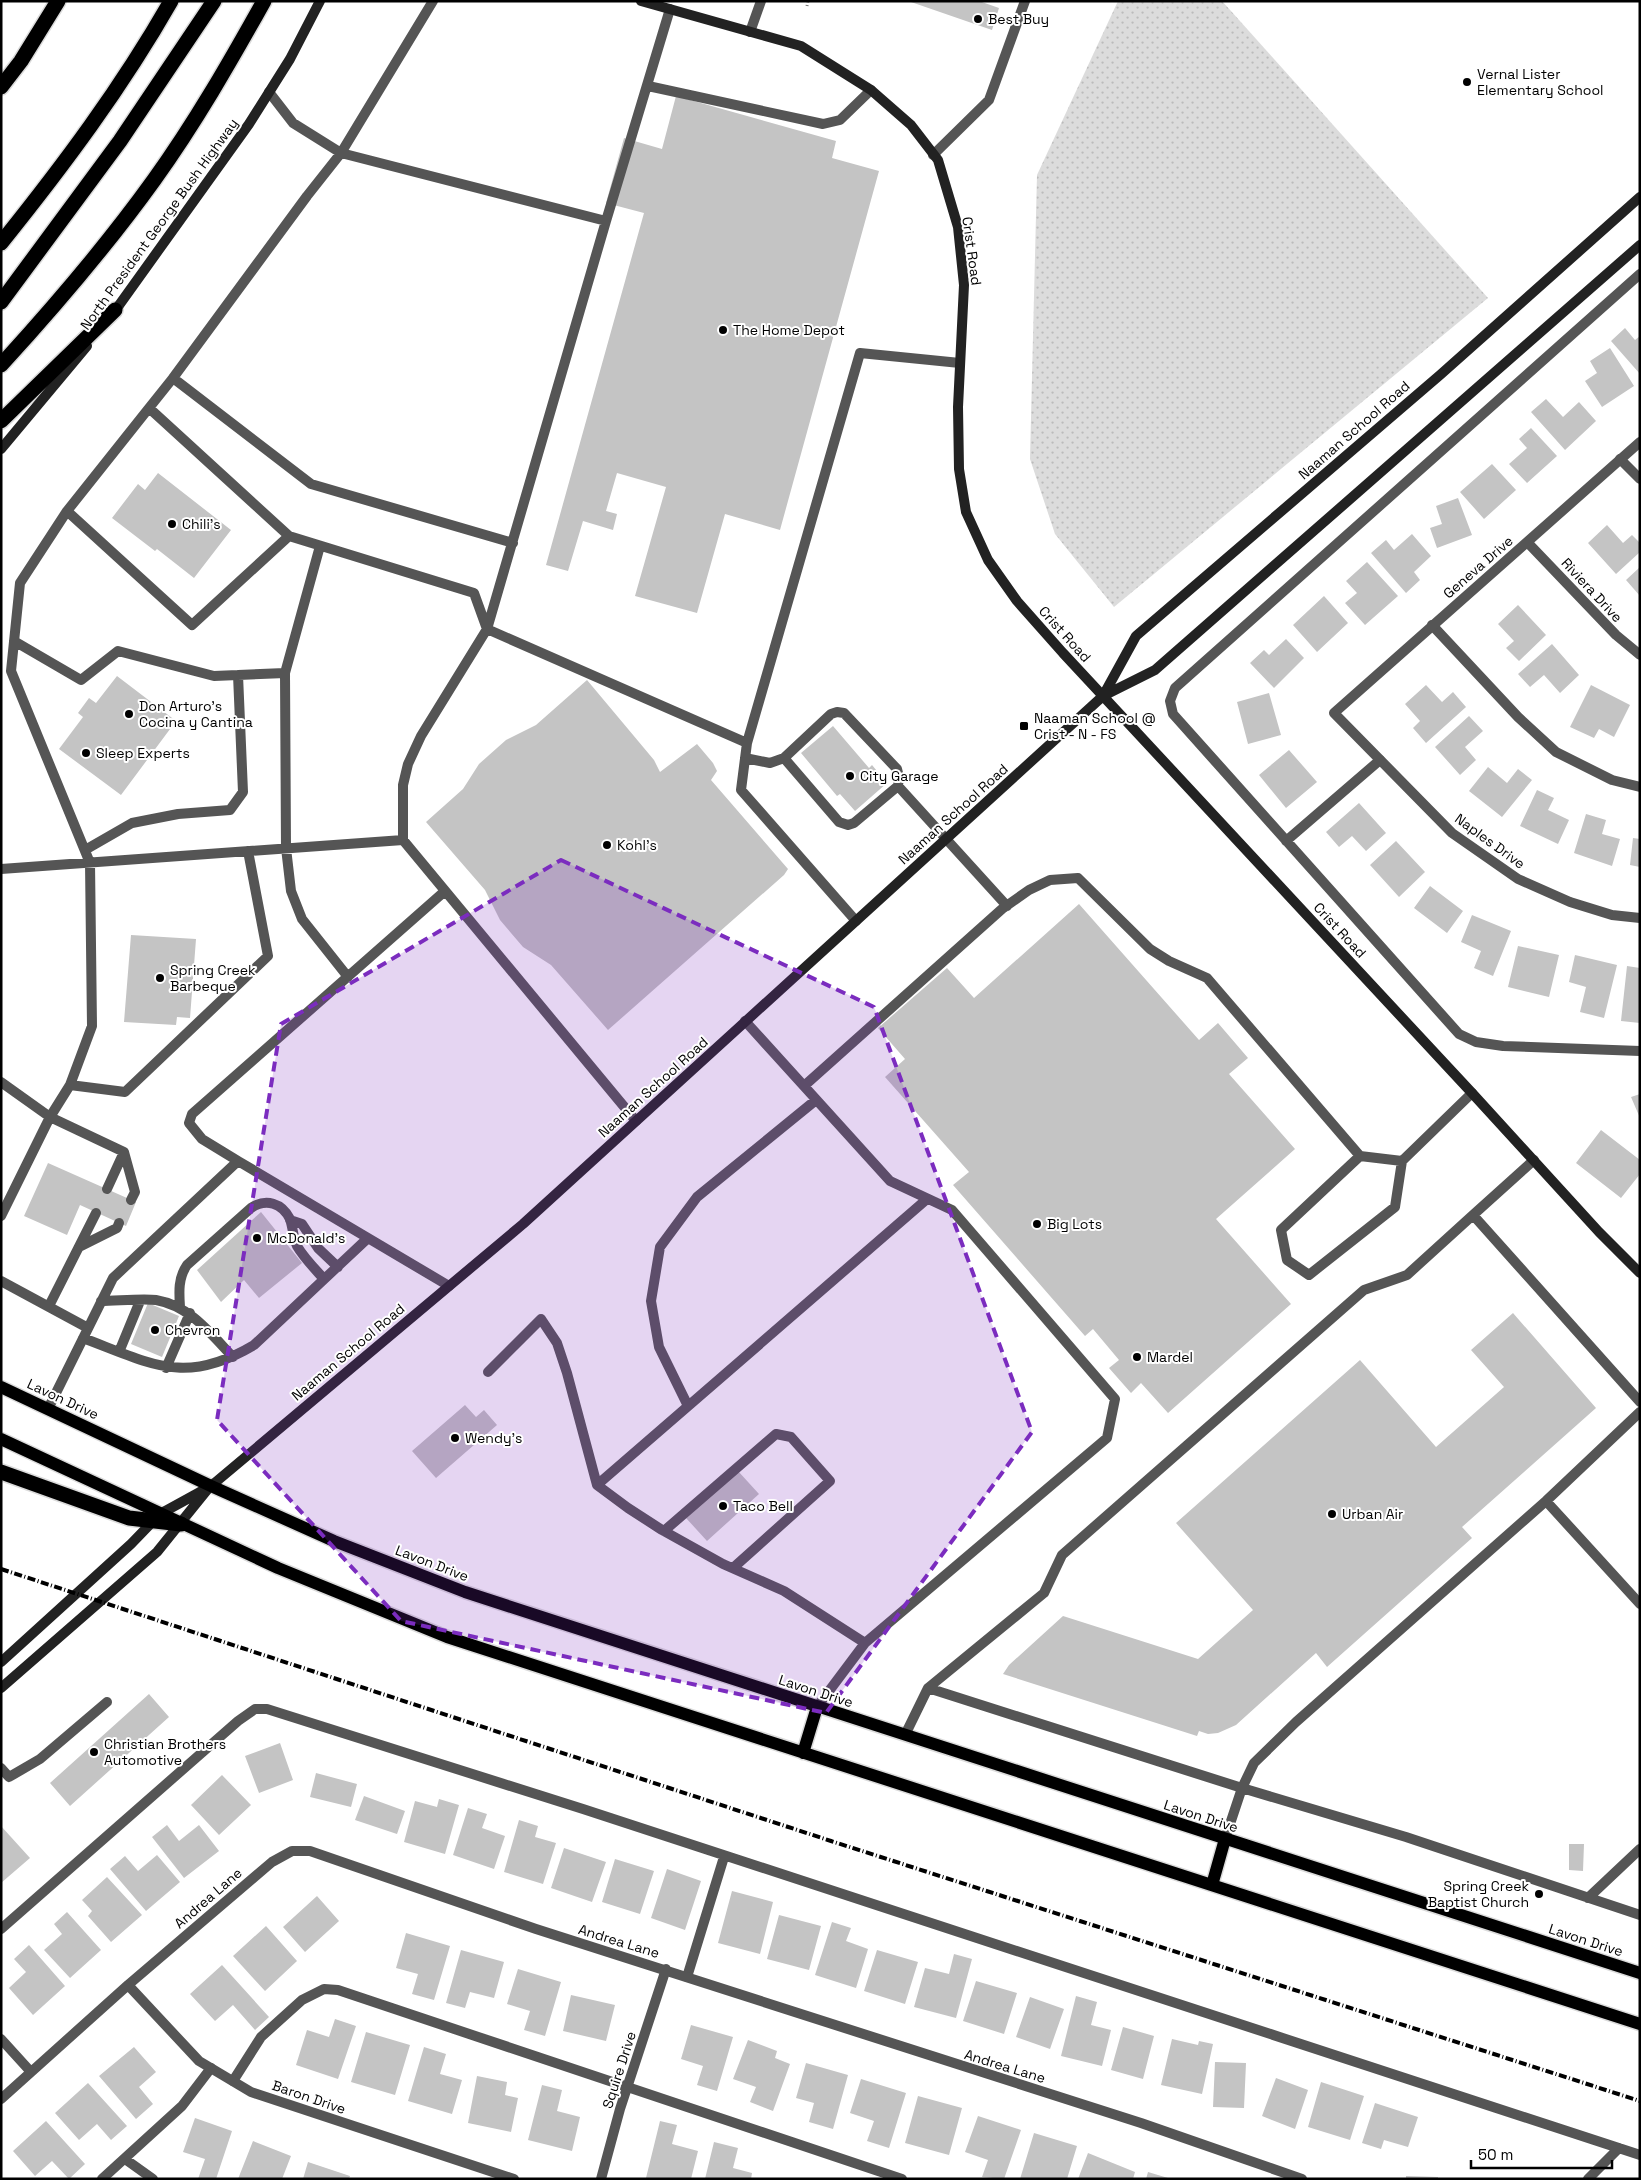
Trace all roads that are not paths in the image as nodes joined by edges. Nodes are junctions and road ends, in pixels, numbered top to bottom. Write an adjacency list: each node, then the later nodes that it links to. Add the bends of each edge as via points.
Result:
1 (58, 1): 13 (highway)
2 (171, 1): 20 (highway, via 106,105)
3 (214, 1): 23 (highway, via 120,141)
4 (264, 1): 25 (highway, via 221,78 154,180 52,309)
5 (320, 1): 15 (main road, North President George Bush Highway)
6 (433, 1): 16 (street)
7 (641, 1): 10 (main road, Crist Road)
8 (761, 1): 11 (street)
9 (1024, 1): 17 (street, via 989,100)
10 (670, 9): 11 (main road, Crist Road); 12 (street)
11 (750, 32): 14 (main road, Crist Road, via 802,46)
12 (648, 86): 14 (street, via 823,124 840,120); 19 (street)
13 (1, 87)
14 (870, 90): 17 (main road, Crist Road, via 911,126)
15 (269, 92): 16 (street, via 293,123); 24 (main road, North President George Bush Highway)
16 (341, 153): 19 (street); 27 (street)
17 (934, 155): 26 (main road, Crist Road, via 958,227 964,284)
18 (1640, 197): 45 (main road, Naaman School Road, via 1440,375 1136,636)
19 (606, 221): 37 (street)
20 (1, 243)
21 (1640, 245): 45 (main road, Naaman School Road, via 1155,670)
22 (1640, 274): 55 (street, via 1175,688 1170,701 1173,714)
23 (1, 302)
24 (115, 310): 29 (highway); 31 (main road, North President George Bush Highway)
25 (1, 364)
26 (960, 364): 45 (main road, Crist Road, via 959,469 966,512 988,560 1017,601); 47 (street, via 860,353)
27 (173, 378): 28 (street); 37 (street, via 311,484)
28 (149, 408): 34 (street); 35 (street)
29 (1, 421)
30 (1640, 442): 32 (street, Geneva Drive)
31 (1, 449)
32 (1620, 459): 33 (street); 36 (street, Geneva Drive)
33 (1640, 479)
34 (67, 511): 35 (street, via 192,625); 41 (street, via 20,582)
35 (289, 536): 38 (street)
36 (1527, 542): 39 (street, Geneva Drive); 42 (street, Riviera Drive, via 1616,635)
37 (512, 543): 40 (street)
38 (320, 546): 40 (street, via 474,593); 43 (street)
39 (1432, 625): 46 (street, Geneva Drive); 52 (street, via 1518,717 1556,752 1612,780)
40 (487, 629): 47 (street); 54 (street, via 421,736 408,764 403,785)
41 (14, 641): 44 (street, via 81,680 118,651 214,676); 57 (street, via 11,670)
42 (1640, 655)
43 (285, 673): 44 (street); 56 (street)
44 (238, 675): 57 (street, via 242,792 230,810 178,814 132,823)
45 (1103, 696): 53 (main road, Naaman School Road); 71 (main road, Crist Road)
46 (1334, 713): 50 (street, Naples Drive)
47 (747, 743): 48 (street)
48 (745, 758): 49 (street, via 770,763); 64 (street, via 741,790)
49 (784, 758): 51 (street, via 839,822 848,825); 51 (street, via 831,714 844,713 897,770)
50 (1380, 760): 55 (street); 63 (street, Naples Drive, via 1452,833 1518,878 1570,902 1612,915)
51 (898, 786): 53 (street)
52 (1640, 787)
53 (946, 839): 62 (street); 64 (main road, Naaman School Road)
54 (403, 840): 56 (street); 61 (street)
55 (1286, 841): 67 (street, via 1459,1034 1476,1042 1503,1046)
56 (286, 848): 58 (street); 65 (street, via 292,891 302,919)
57 (85, 850): 59 (street)
58 (248, 851): 59 (street); 69 (street, via 268,956 125,1092)
59 (90, 863): 60 (street); 69 (street, via 92,1026)
60 (1, 869)
61 (446, 891): 65 (street); 74 (street)
62 (1007, 906): 70 (street); 76 (street, via 1050,880 1078,878 1150,949 1168,961 1207,978)
63 (1640, 918)
64 (856, 921): 66 (main road, Naaman School Road)
65 (348, 977): 78 (street, via 192,1114 190,1123 202,1139)
66 (745, 1022): 70 (street); 74 (main road, Naaman School Road)
67 (1640, 1051)
68 (1, 1082): 73 (street)
69 (70, 1085): 73 (street)
70 (804, 1086): 72 (street)
71 (1472, 1093): 77 (main road, Crist Road); 79 (street)
72 (816, 1100): 81 (street, via 890,1181); 107 (street, via 697,1197 660,1247 651,1301 658,1346)
73 (50, 1117): 75 (street); 85 (street)
74 (636, 1121): 94 (main road, Naaman School Road)
75 (124, 1152): 80 (street); 82 (street, via 135,1192)
76 (1360, 1156): 79 (street); 79 (street, via 1281,1230 1286,1260 1309,1275 1395,1207)
77 (1534, 1160): 84 (street); 91 (main road, Crist Road)
78 (238, 1161): 88 (street); 95 (street, via 113,1278)
79 (1402, 1161)
80 (107, 1189)
81 (927, 1199): 107 (street); 120 (street, via 952,1210 1115,1400 1107,1438)
82 (131, 1200)
83 (96, 1212): 89 (street)
84 (1473, 1215): 106 (street); 123 (street, via 1406,1275 1364,1290 1062,1555 1044,1593)
85 (1, 1216)
86 (290, 1220): 90 (street, via 302,1224 318,1248); 92 (street, via 296,1244); 98 (street, via 280,1207 272,1203 263,1202 251,1208 187,1265 180,1284)
87 (120, 1223): 89 (street, via 117,1228)
88 (368, 1238): 90 (street); 94 (street)
89 (79, 1247): 97 (street)
90 (338, 1267): 92 (street)
91 (1640, 1274)
92 (324, 1279): 102 (street, via 254,1344)
93 (1, 1281): 97 (street)
94 (449, 1286): 113 (main road, Naaman School Road)
95 (101, 1301): 96 (street); 100 (street)
96 (140, 1301): 98 (street, via 154,1300); 101 (street, via 135,1322)
97 (49, 1306): 100 (street)
98 (180, 1307): 99 (street)
99 (190, 1314): 102 (street); 103 (street, via 175,1338)
100 (85, 1333): 101 (street); 108 (street)
101 (119, 1352): 103 (street)
102 (233, 1357): 103 (street, via 206,1366)
103 (166, 1368)
104 (488, 1372): 112 (street, via 541,1319 557,1343)
105 (1, 1387): 108 (main road, Lavon Drive)
106 (1640, 1402)
107 (688, 1406): 112 (street)
108 (48, 1409): 113 (main road, Lavon Drive)
109 (1640, 1412): 114 (street)
110 (1, 1439): 115 (main road)
111 (1, 1472): 115 (highway, via 129,1518)
112 (597, 1485): 117 (street)
113 (210, 1486): 115 (main road, Naaman School Road); 116 (main road, Naaman School Road); 125 (main road, Lavon Drive, via 334,1541 465,1592)
114 (1546, 1501): 119 (street); 129 (street, via 1296,1722 1254,1763)
115 (157, 1518): 116 (highway); 121 (main road, Naaman School Road)
116 (181, 1524): 122 (main road, Naaman School Road, via 157,1552); 127 (main road, via 286,1572 447,1636)
117 (664, 1531): 118 (street); 118 (street, via 776,1434 792,1437 830,1481)
118 (733, 1568): 120 (street, via 784,1591)
119 (1640, 1604)
120 (865, 1643): 125 (street)
121 (1, 1662)
122 (1, 1688)
123 (928, 1688): 126 (street); 129 (street)
124 (107, 1702): 128 (street, via 40,1759 9,1777)
125 (817, 1707): 126 (main road, Lavon Drive); 127 (main road)
126 (905, 1736): 130 (main road, Lavon Drive)
127 (803, 1753): 133 (main road)
128 (1, 1768)
129 (1242, 1788): 130 (street); 134 (street, via 1406,1837)
130 (1226, 1839): 133 (main road); 138 (main road, Lavon Drive)
131 (1640, 1849): 134 (street)
132 (724, 1857): 136 (street, via 289,1715 255,1709 196,1756); 139 (street); 148 (street)
133 (1212, 1885): 141 (main road)
134 (1588, 1898): 135 (street)
135 (1640, 1915)
136 (1, 1929)
137 (666, 1969): 139 (street, Andrea Lane); 140 (street, Andrea Lane, via 536,1929 310,1851 292,1851 272,1862); 146 (street, Squire Drive)
138 (1640, 1973)
139 (688, 1977): 156 (street, Andrea Lane, via 1140,2122)
140 (128, 1985): 143 (street, Baron Drive, via 200,2061); 144 (street, Andrea Lane)
141 (1640, 2024)
142 (1, 2039): 144 (street)
143 (211, 2068): 145 (street, Baron Drive); 150 (street, via 182,2106)
144 (30, 2072): 147 (street, Andrea Lane)
145 (233, 2081): 146 (street, via 260,2037 302,2000 324,1989 352,1994); 153 (street, Baron Drive, via 251,2092)
146 (628, 2086): 154 (street, Squire Drive); 155 (street)
147 (1, 2099)
148 (1619, 2148): 149 (street); 157 (street)
149 (1640, 2155)
150 (125, 2159): 151 (street); 152 (street)
151 (102, 2179)
152 (153, 2179)
153 (514, 2179)
154 (601, 2179)
155 (902, 2179)
156 (1302, 2179)
157 (1588, 2179)

